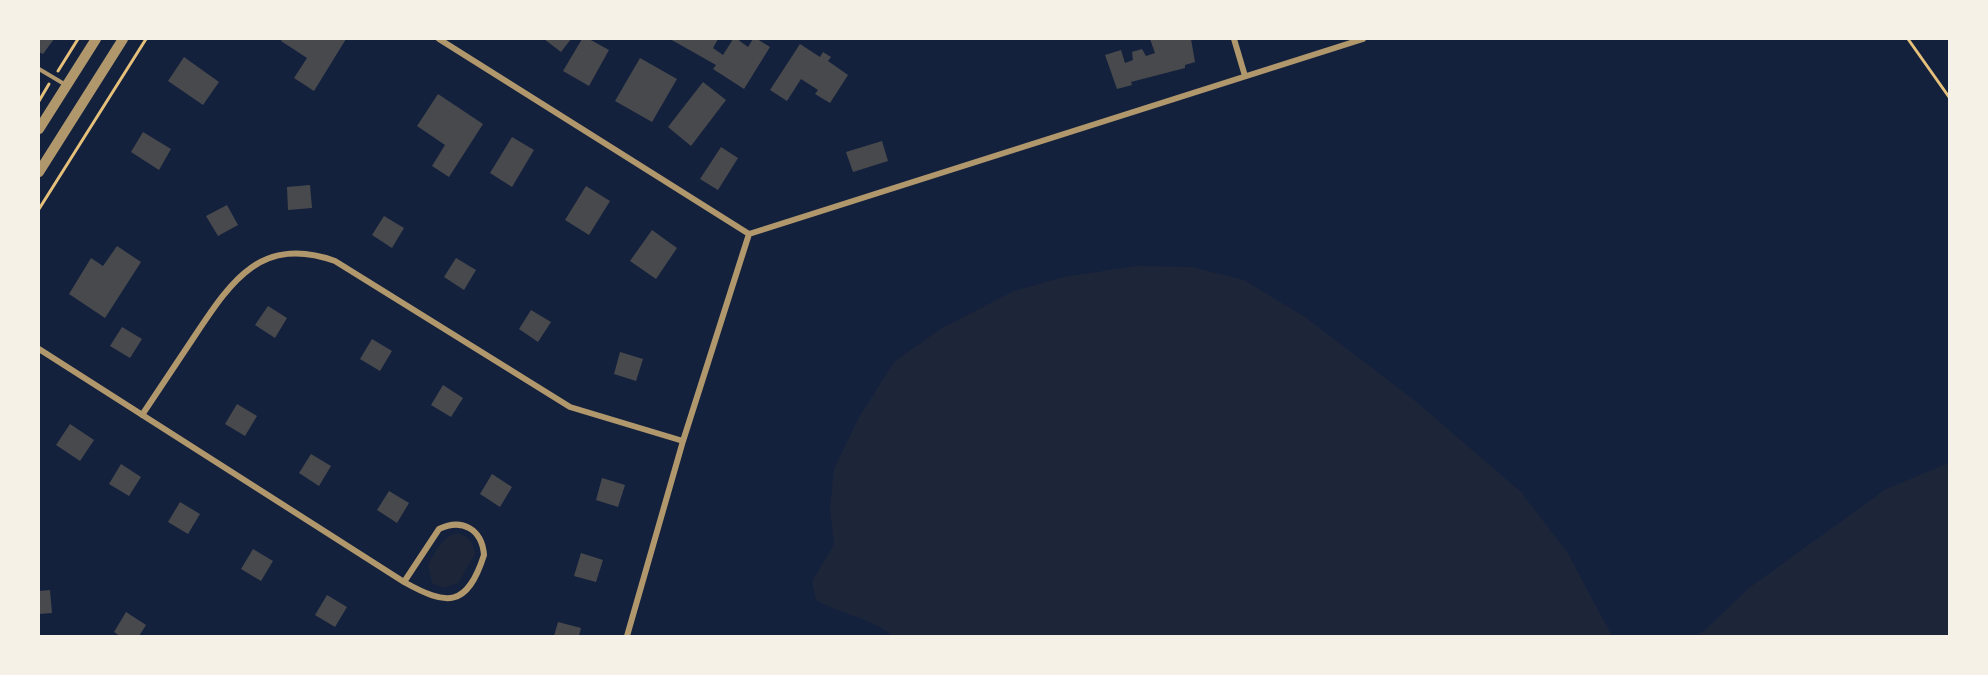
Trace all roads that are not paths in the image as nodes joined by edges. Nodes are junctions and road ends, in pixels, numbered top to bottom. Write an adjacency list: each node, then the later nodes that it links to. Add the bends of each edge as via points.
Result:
1 (96, 39): 8 (street)
2 (123, 39): 10 (street)
3 (439, 39): 11 (street)
4 (1234, 39): 7 (street)
5 (1363, 39): 7 (street)
6 (39, 69): 8 (lane)
7 (1245, 76): 11 (street)
8 (66, 86): 9 (street)
9 (39, 129)
10 (39, 172)
11 (749, 234): 14 (street)
12 (39, 349): 13 (street)
13 (142, 415): 14 (street, via 234,280 260,262 305,253 335,261 570,407); 15 (street)
14 (683, 441): 16 (street)
15 (404, 582): 15 (street, via 440,600 460,594 480,565 483,544 478,534 459,524 439,529)
16 (627, 636)

